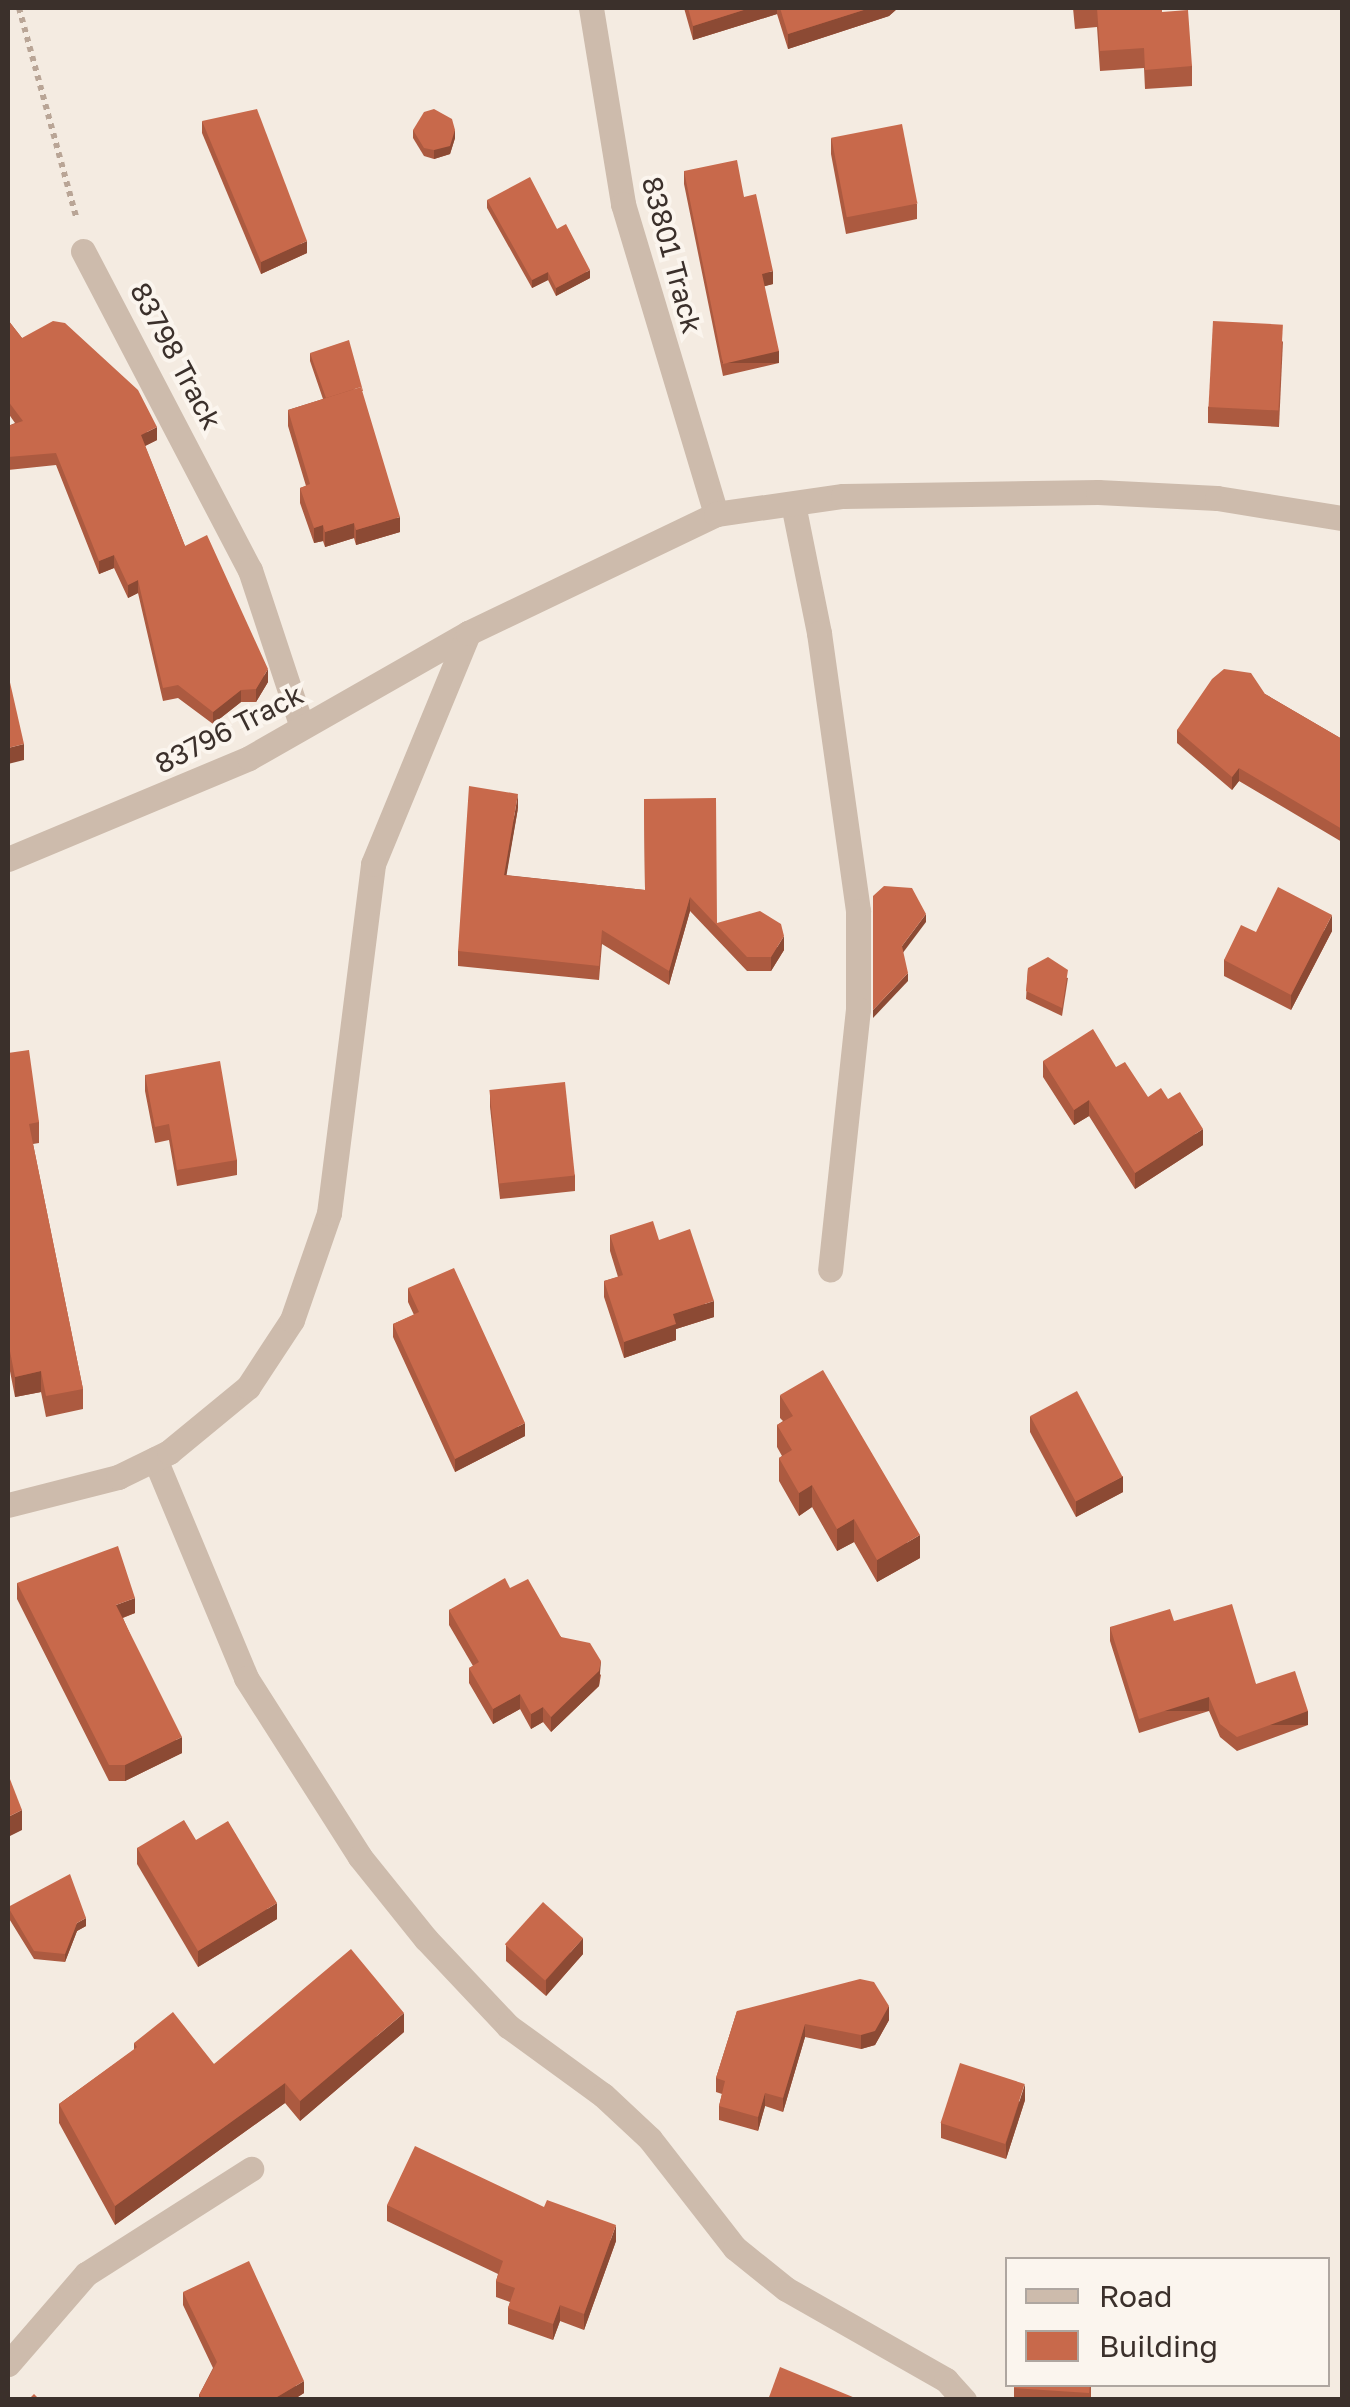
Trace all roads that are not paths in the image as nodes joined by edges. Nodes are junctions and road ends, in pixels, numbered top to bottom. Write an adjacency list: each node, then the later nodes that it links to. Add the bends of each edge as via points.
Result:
1 (591, 8): 4 (street, 83801 Track, via 623,204)
2 (83, 252): 7 (street, 83798 Track, via 115,302 250,570)
3 (792, 504): 4 (street, 83796 Track); 5 (street, 83796 Track, via 983,490 1098,492 1216,498); 9 (street, via 820,633 858,911 858,1008)
4 (716, 514): 6 (street, 83796 Track)
5 (1342, 518)
6 (468, 634): 7 (street, 83796 Track); 10 (street, via 373,864 328,1213 308,1279 292,1320 248,1387 209,1425)
7 (302, 727): 8 (street, 83796 Track, via 190,785)
8 (8, 859)
9 (830, 1270)
10 (155, 1459): 11 (street, via 118,1477); 14 (street, via 246,1678 360,1857 426,1938 508,2026 603,2095 650,2140 734,2248 786,2290 946,2380)
11 (8, 1506)
12 (251, 2169): 13 (street, via 86,2274)
13 (8, 2364)
14 (964, 2400)

